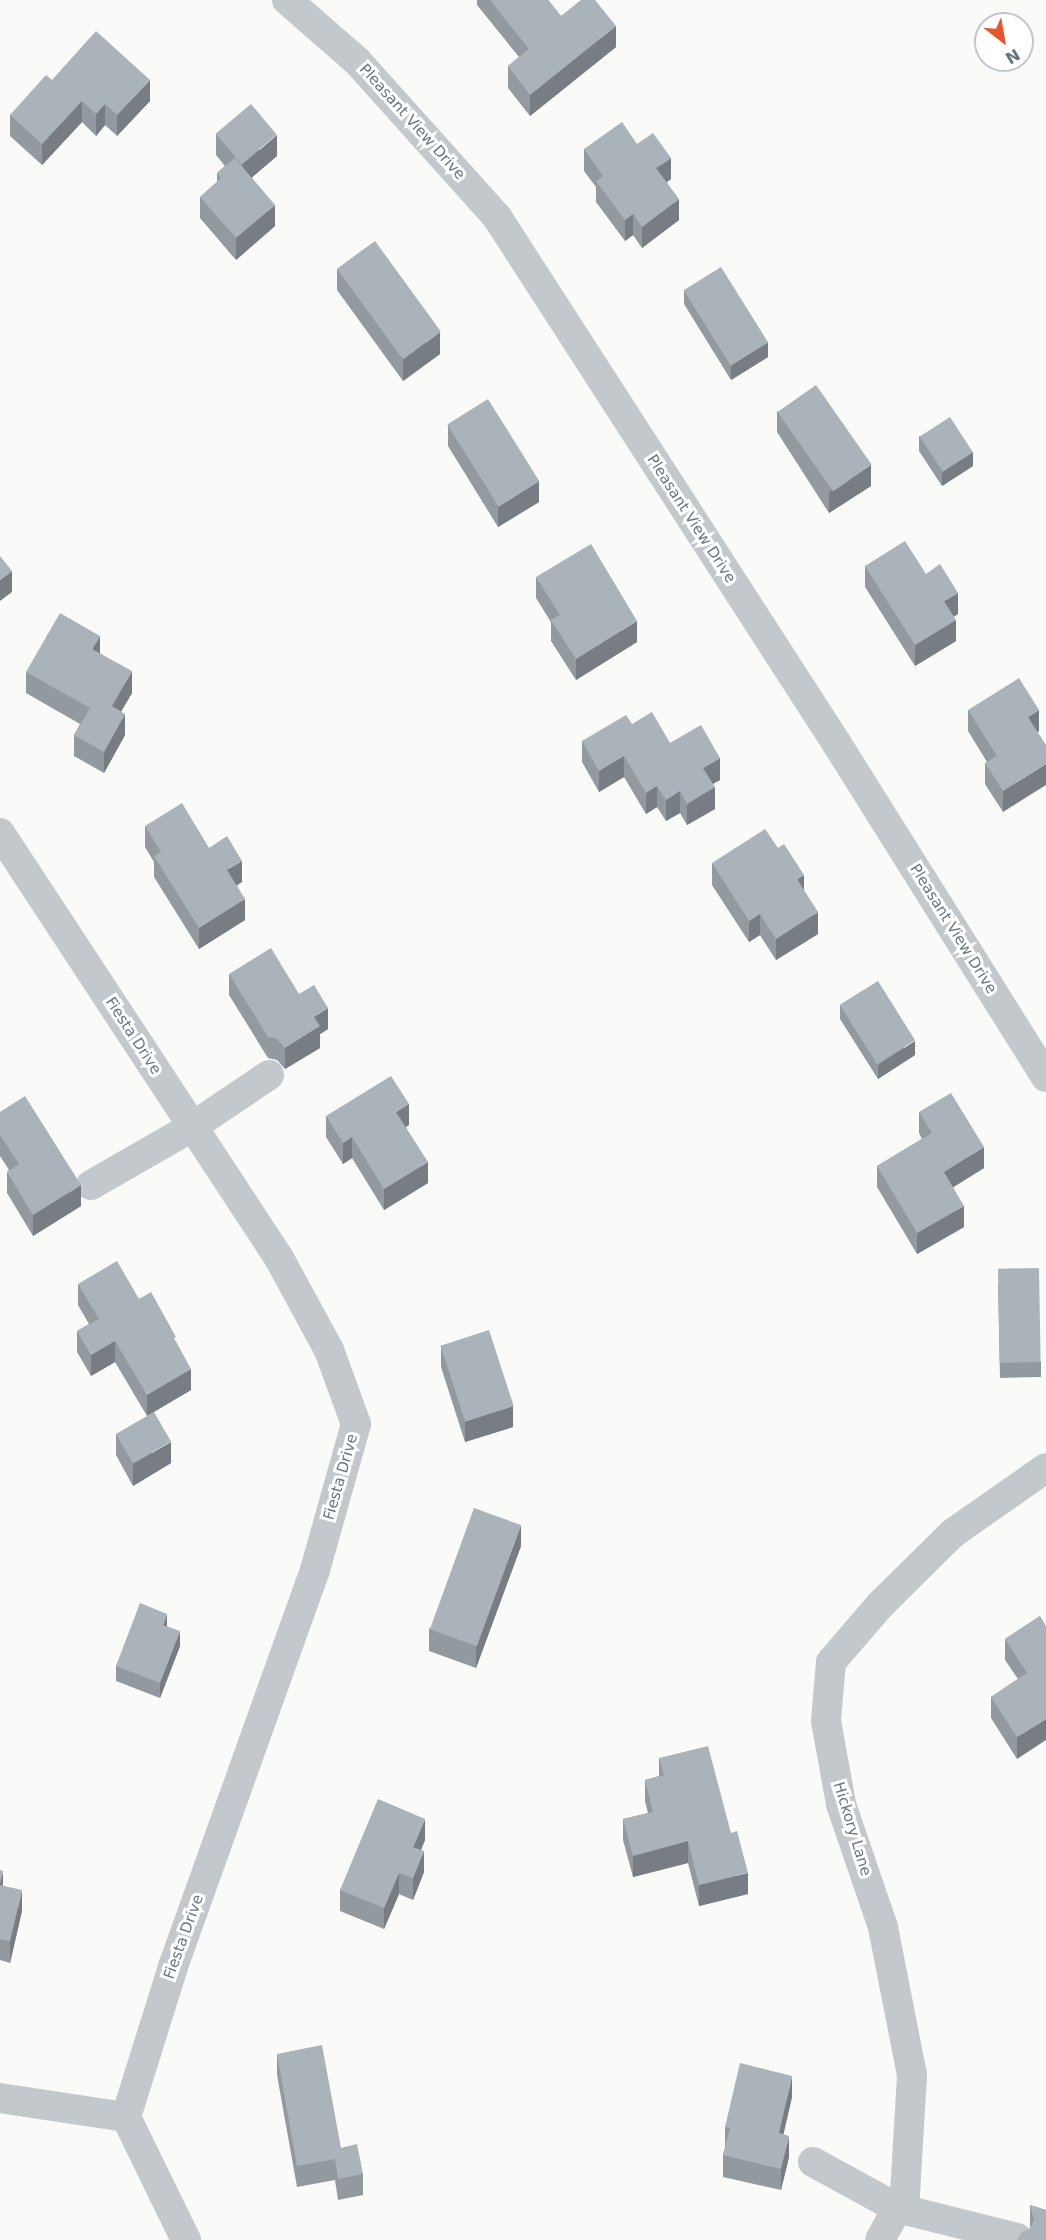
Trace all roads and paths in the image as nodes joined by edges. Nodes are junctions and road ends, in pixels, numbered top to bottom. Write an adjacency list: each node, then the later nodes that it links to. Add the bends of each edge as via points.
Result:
1 (287, 0): 4 (street, Pleasant View Drive, via 357,61 497,217 837,744)
2 (0, 833): 5 (street, Fiesta Drive)
3 (269, 1075): 5 (street)
4 (1046, 1077)
5 (192, 1127): 6 (street); 9 (street, Fiesta Drive, via 279,1258 329,1350 356,1424 315,1570 173,1967)
6 (91, 1185)
7 (1046, 1468): 11 (street, Hickory Lane, via 953,1533 880,1605 831,1662 826,1721 841,1804 883,1927 912,2075 905,2194)
8 (0, 2098): 9 (street)
9 (126, 2117): 13 (street)
10 (813, 2162): 11 (street)
11 (897, 2208): 12 (street); 14 (street, Hickory Lane)
12 (1017, 2238)
13 (186, 2240)
14 (880, 2240)

